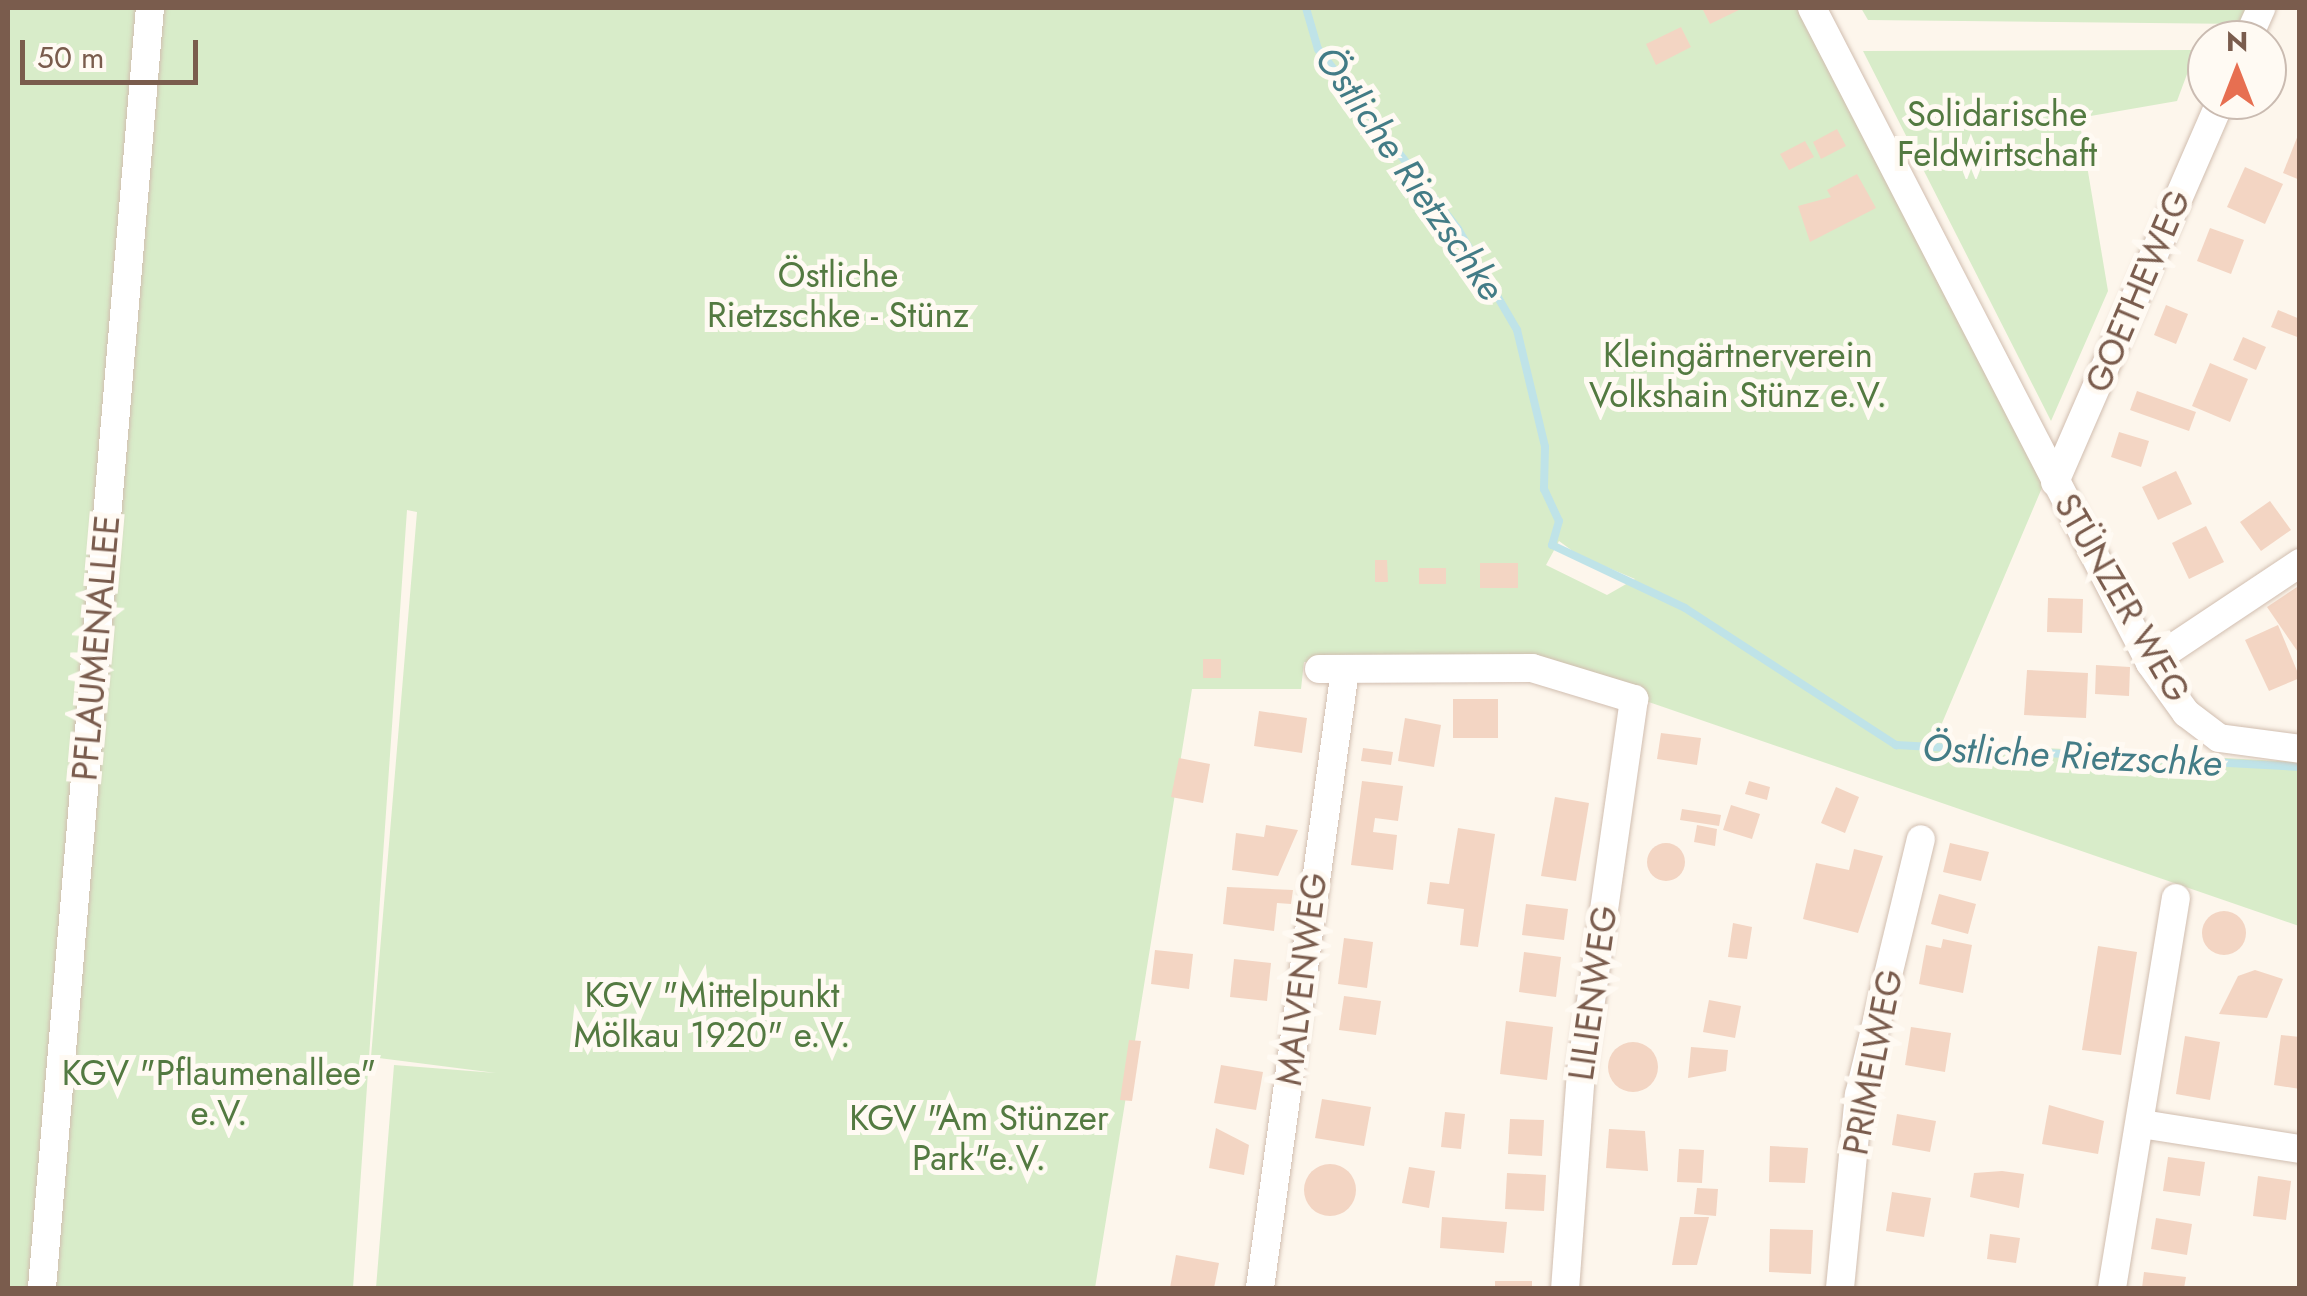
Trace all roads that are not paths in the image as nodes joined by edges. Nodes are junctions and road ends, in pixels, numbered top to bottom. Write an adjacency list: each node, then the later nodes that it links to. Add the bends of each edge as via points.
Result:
1 (150, 8): 13 (street, PFLAUMENALLEE)
2 (1812, 8): 4 (street, STÜNZER WEG)
3 (2212, 120): 4 (street, GOETHEWEG)
4 (2056, 482): 6 (street, STÜNZER WEG)
5 (2300, 562): 6 (street)
6 (2150, 662): 8 (street, STÜNZER WEG, via 2186,713 2219,738)
7 (1634, 699): 14 (street, MALVENWEG, via 1532,668 1332,669); 15 (street, LILIENWEG, via 1581,1072)
8 (2300, 749)
9 (1921, 839): 16 (street, PRIMELWEG, via 1859,1095)
10 (2176, 898): 11 (street)
11 (2142, 1124): 12 (street); 17 (street)
12 (2300, 1149)
13 (42, 1288)
14 (1260, 1288)
15 (1565, 1288)
16 (1840, 1288)
17 (2112, 1288)

